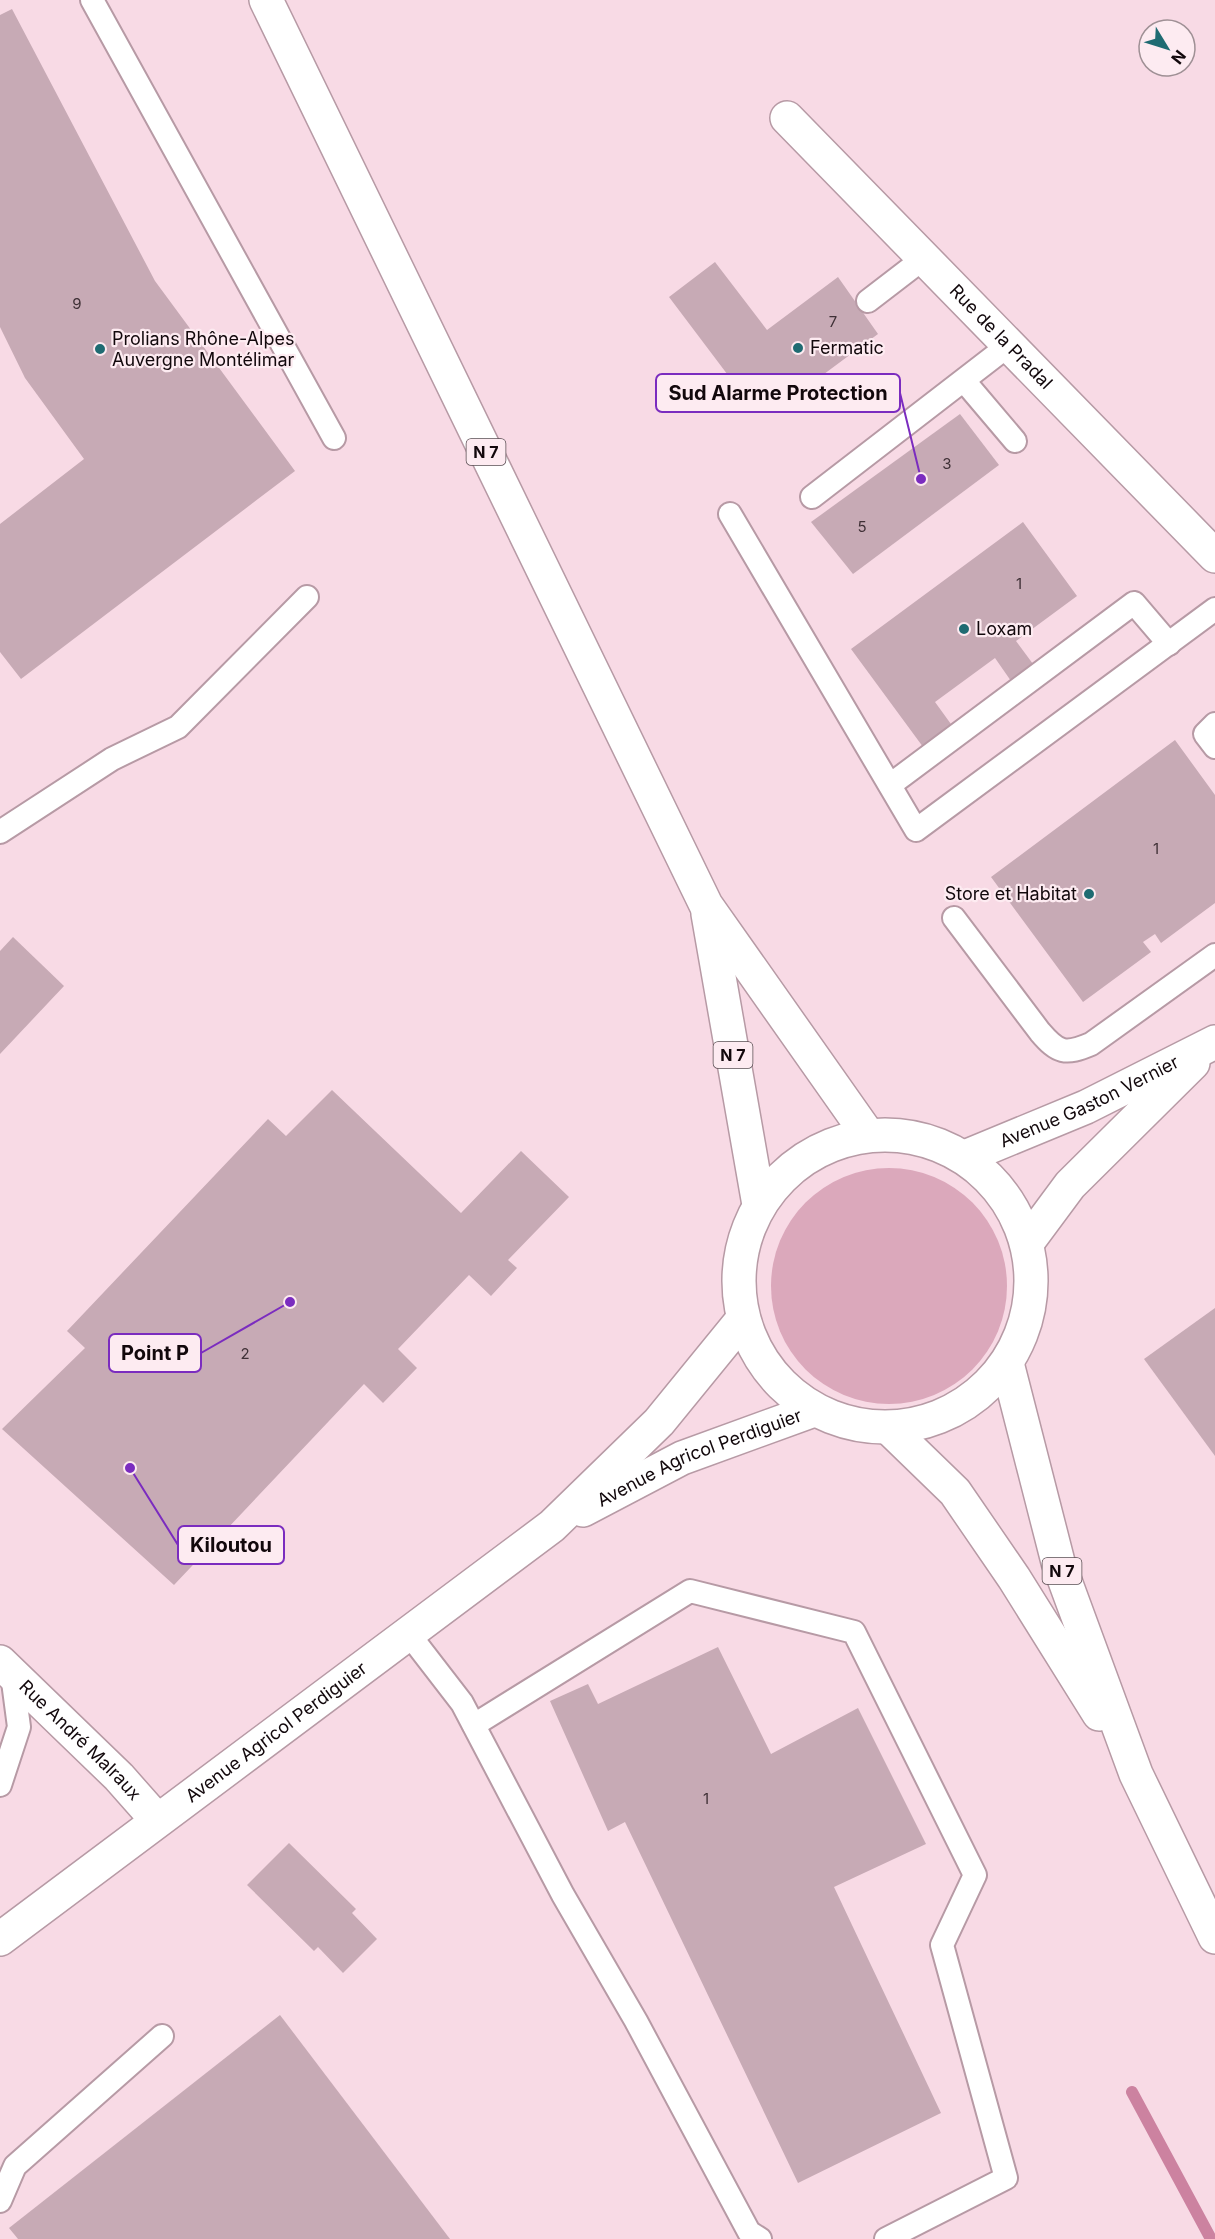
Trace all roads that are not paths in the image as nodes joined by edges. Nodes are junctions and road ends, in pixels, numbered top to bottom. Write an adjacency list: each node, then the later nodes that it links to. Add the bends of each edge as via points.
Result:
1 (92, 0): 8 (lane)
2 (266, 0): 20 (main road, N 7)
3 (787, 118): 4 (main road, Rue de la Pradal)
4 (924, 258): 5 (lane); 6 (main road, Rue de la Pradal)
5 (868, 301)
6 (1009, 345): 7 (lane); 12 (main road, Rue de la Pradal)
7 (965, 382): 9 (lane); 10 (lane)
8 (334, 438)
9 (1015, 441)
10 (812, 497)
11 (730, 514): 18 (lane)
12 (1215, 556)
13 (307, 597): 19 (lane, via 178,727 112,759)
14 (1215, 609): 15 (lane)
15 (1169, 644): 18 (lane, via 1134,603); 18 (lane, via 916,830)
16 (1215, 724): 17 (lane, via 1205,734)
17 (1215, 747)
18 (890, 785)
19 (0, 832)
20 (706, 905): 24 (main road, N 7); 26 (main road, N 7)
21 (954, 918): 22 (lane, via 1055,1049 1073,1052 1091,1044)
22 (1215, 955)
23 (1214, 1043): 25 (main road, Avenue Gaston Vernier, via 1086,1107); 27 (main road, Avenue Gaston Vernier, via 1070,1185)
24 (868, 1135): 25 (main road, via 902,1135 934,1142); 26 (main road, via 825,1146 788,1171)
25 (964, 1157): 27 (main road, via 992,1180 1008,1202)
26 (759, 1205): 28 (main road, via 744,1241 738,1280)
27 (1027, 1243): 29 (main road, via 1032,1284 1025,1325)
28 (742, 1319): 30 (main road, via 758,1355 782,1387); 32 (main road, Avenue Agricol Perdiguier, via 659,1422)
29 (1006, 1363): 31 (main road, via 975,1396 935,1419); 36 (main road, N 7, via 1058,1562)
30 (814, 1410): 31 (main road, via 850,1424); 32 (main road, Avenue Agricol Perdiguier, via 682,1458)
31 (889, 1428): 36 (main road, N 7, via 955,1492 1014,1578)
32 (552, 1526): 33 (main road, Avenue Agricol Perdiguier)
33 (408, 1633): 35 (lane, via 462,1703); 38 (main road, Avenue Agricol Perdiguier)
34 (6, 1668): 37 (lane, via 19,1727); 38 (main road, Rue André Malraux)
35 (474, 1725): 43 (lane, via 749,2232); 44 (lane, via 690,1591 854,1632 975,1875 942,1945 1006,2178)
36 (1136, 1774): 39 (main road, N 7)
37 (0, 1785)
38 (158, 1820): 40 (main road, Avenue Agricol Perdiguier)
39 (1215, 1937)
40 (0, 1939)
41 (162, 2036): 42 (lane, via 15,2166)
42 (0, 2201)
43 (760, 2239)
44 (886, 2239)

